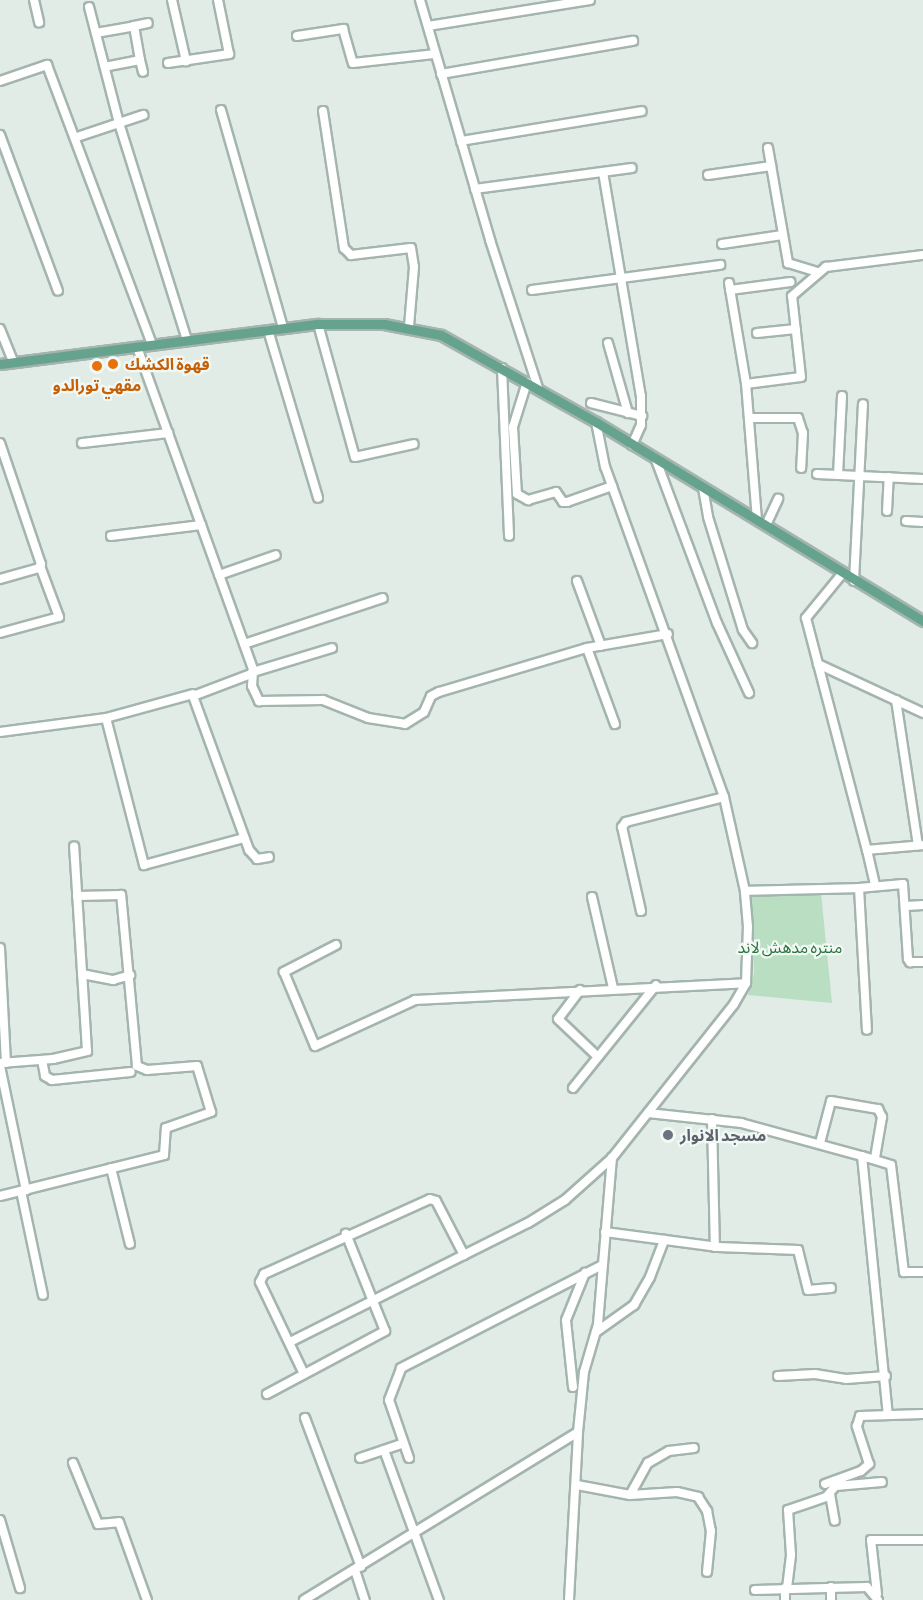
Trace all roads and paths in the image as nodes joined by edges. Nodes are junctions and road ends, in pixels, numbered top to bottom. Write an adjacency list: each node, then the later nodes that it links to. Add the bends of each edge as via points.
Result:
1 (33, 0): 9 (street)
2 (172, 0): 18 (street)
3 (218, 0): 18 (street, via 229,54)
4 (420, 0): 12 (street)
5 (521, 0): 8 (street)
6 (590, 0): 8 (street)
7 (89, 7): 13 (street)
8 (524, 11): 12 (street)
9 (39, 22)
10 (148, 23): 11 (street)
11 (134, 26): 13 (street); 17 (street)
12 (428, 26): 16 (street)
13 (96, 33): 20 (street)
14 (297, 36): 16 (street, via 343,29 353,63)
15 (633, 41): 22 (street)
16 (434, 54): 22 (street)
17 (140, 60): 20 (street); 21 (street)
18 (186, 60): 19 (street)
19 (168, 63)
20 (105, 68): 28 (street)
21 (143, 72)
22 (441, 74): 31 (street)
23 (0, 81): 30 (street, via 46,64)
24 (221, 110): 51 (street)
25 (323, 111): 50 (street, via 344,248 351,255 411,248 414,267)
26 (642, 111): 31 (street)
27 (143, 115): 28 (street)
28 (119, 123): 30 (street); 56 (street)
29 (0, 135): 47 (street)
30 (77, 136): 58 (street)
31 (460, 141): 37 (street)
32 (768, 148): 33 (street)
33 (771, 166): 36 (street); 38 (street)
34 (632, 168): 35 (street)
35 (603, 172): 37 (street); 44 (street)
36 (708, 175)
37 (475, 189): 65 (street)
38 (782, 235): 39 (street); 41 (street)
39 (722, 244)
40 (923, 255): 43 (street, via 826,267)
41 (788, 263): 43 (street, via 801,271); 45 (street)
42 (720, 265): 44 (street)
43 (817, 272): 48 (street)
44 (622, 278): 46 (street); 70 (street)
45 (790, 282): 48 (street); 64 (street, via 730,286)
46 (532, 290)
47 (58, 291)
48 (792, 296): 53 (street)
49 (318, 324): 50 (main road, via 357,322); 51 (main road); 76 (street, via 355,457)
50 (409, 327): 62 (main road, via 441,335)
51 (283, 328): 54 (main road)
52 (0, 329): 60 (street)
53 (796, 329): 55 (street); 64 (street, via 799,380)
54 (268, 330): 56 (main road); 87 (street)
55 (757, 333)
56 (187, 340): 58 (main road)
57 (608, 343): 69 (street)
58 (152, 345): 59 (main road)
59 (137, 346): 60 (main road); 73 (street)
60 (13, 362): 61 (main road)
61 (0, 364)
62 (502, 368): 63 (main road); 95 (street)
63 (527, 382): 65 (main road); 85 (street, via 513,427 517,494 528,500 556,492 567,502)
64 (746, 384): 71 (street)
65 (538, 388): 72 (main road)
66 (842, 396): 81 (street)
67 (591, 403): 69 (street)
68 (863, 404): 82 (street)
69 (628, 413): 70 (street)
70 (642, 416): 77 (street)
71 (749, 418): 79 (street, via 798,418 802,433); 92 (street)
72 (596, 422): 77 (main road); 85 (street, via 599,448)
73 (168, 433): 75 (street); 93 (street)
74 (0, 443): 97 (street)
75 (82, 443)
76 (414, 444)
77 (632, 445): 78 (main road)
78 (656, 460): 86 (main road); 114 (street, via 712,612)
79 (801, 468)
80 (817, 474): 81 (street)
81 (838, 475): 82 (street)
82 (860, 475): 83 (street); 102 (street)
83 (890, 477): 84 (street); 89 (street)
84 (923, 479)
85 (612, 486): 106 (street)
86 (703, 488): 92 (main road); 107 (street, via 708,517 743,630)
87 (318, 498)
88 (778, 499): 92 (street)
89 (887, 511)
90 (906, 521): 91 (street)
91 (923, 522)
92 (762, 523): 98 (main road)
93 (201, 525): 94 (street); 99 (street)
94 (111, 536)
95 (509, 536)
96 (276, 555): 99 (street)
97 (40, 566): 100 (street); 105 (street, via 59,616)
98 (842, 574): 102 (main road); 112 (street, via 807,616)
99 (219, 575): 108 (street)
100 (0, 579)
101 (577, 581): 109 (street)
102 (854, 581): 104 (main road)
103 (383, 598): 108 (street)
104 (923, 621)
105 (0, 633)
106 (668, 634): 109 (street); 121 (street)
107 (752, 643)
108 (244, 644): 113 (street)
109 (601, 646): 111 (street)
110 (332, 648): 113 (street)
111 (587, 648): 113 (street, via 439,692 431,696 424,712 405,724 368,718 323,700 264,703 255,695); 119 (street)
112 (818, 664): 116 (street); 125 (street)
113 (253, 672): 115 (street)
114 (748, 693)
115 (193, 694): 118 (street); 122 (street)
116 (896, 700): 117 (street); 123 (street)
117 (923, 713)
118 (106, 718): 120 (street); 122 (street, via 144,865)
119 (615, 724)
120 (0, 732)
121 (724, 797): 129 (street); 134 (street, via 626,822 622,827)
122 (244, 838): 126 (street, via 253,857)
123 (920, 845): 125 (street)
124 (74, 846): 130 (street)
125 (867, 850): 127 (street)
126 (269, 857)
127 (875, 886): 128 (street); 133 (street, via 903,884)
128 (859, 888): 129 (street); 144 (street)
129 (745, 891): 140 (street)
130 (77, 896): 138 (street); 139 (street, via 121,895)
131 (592, 897): 142 (street)
132 (923, 905): 133 (street)
133 (906, 906): 137 (street, via 908,959)
134 (640, 911)
135 (336, 945): 143 (street, via 284,972 315,1046 415,1000)
136 (0, 948): 147 (street)
137 (923, 962)
138 (82, 974): 139 (street, via 113,980); 146 (street, via 87,1051)
139 (130, 975): 156 (street, via 137,1066 147,1070 197,1066 211,1112 166,1128 164,1155)
140 (746, 983): 141 (street); 150 (street, via 734,1004)
141 (656, 985): 142 (street); 145 (street)
142 (613, 988): 143 (street)
143 (580, 990): 145 (street, via 558,1019)
144 (867, 1030)
145 (598, 1057): 149 (street)
146 (42, 1060): 147 (street); 148 (street, via 45,1076 52,1080)
147 (2, 1064): 157 (street)
148 (131, 1072)
149 (573, 1088)
150 (648, 1113): 151 (street); 154 (street)
151 (712, 1119): 152 (street); 163 (street)
152 (820, 1143): 153 (street); 155 (street, via 831,1101 878,1110 882,1117)
153 (862, 1156): 155 (street); 175 (street)
154 (612, 1158): 159 (street); 164 (street, via 551,1211)
155 (875, 1158): 166 (street, via 886,1161 892,1171 904,1272)
156 (111, 1168): 157 (street); 162 (street)
157 (23, 1190): 158 (street); 169 (street)
158 (0, 1196)
159 (605, 1232): 161 (street); 165 (street)
160 (346, 1234): 164 (street, via 433,1199); 170 (street); 172 (street, via 260,1277)
161 (664, 1240): 163 (street); 171 (street, via 634,1305)
162 (130, 1244)
163 (715, 1247): 168 (street, via 798,1250 808,1290)
164 (464, 1255): 170 (street)
165 (602, 1265): 167 (street); 171 (street)
166 (923, 1272)
167 (585, 1274): 176 (street, via 566,1320); 182 (street, via 401,1368 389,1400)
168 (831, 1288)
169 (43, 1295)
170 (374, 1301): 172 (street); 173 (street, via 385,1328 383,1334)
171 (596, 1332): 181 (street, via 584,1372)
172 (290, 1342): 173 (street)
173 (304, 1374): 177 (street)
174 (778, 1376): 175 (street, via 815,1374 846,1380)
175 (886, 1376): 179 (street)
176 (573, 1387)
177 (267, 1394)
178 (923, 1414): 179 (street)
179 (888, 1415): 188 (street, via 857,1417 869,1464)
180 (305, 1419): 198 (street)
181 (578, 1432): 191 (street); 196 (street)
182 (404, 1443): 184 (street); 186 (street)
183 (694, 1448): 193 (street, via 669,1451 648,1463)
184 (384, 1450): 185 (street); 196 (street)
185 (360, 1458)
186 (409, 1458)
187 (73, 1462): 205 (street, via 98,1524 119,1522)
188 (839, 1482): 189 (street); 190 (street); 192 (street)
189 (882, 1482)
190 (825, 1484)
191 (577, 1485): 193 (street); 209 (street)
192 (830, 1494): 195 (street); 202 (street, via 788,1510 790,1556)
193 (630, 1495): 199 (street, via 677,1492 698,1497 707,1511 711,1531)
194 (0, 1520): 201 (street)
195 (835, 1521)
196 (412, 1536): 198 (street); 208 (street)
197 (923, 1540): 204 (street, via 871,1540)
198 (358, 1569): 206 (street); 207 (street)
199 (707, 1572)
200 (831, 1587): 202 (street); 204 (street, via 872,1588); 211 (street)
201 (20, 1588)
202 (786, 1588): 203 (street); 210 (street)
203 (755, 1590)
204 (877, 1599)
205 (147, 1600)
206 (304, 1600)
207 (365, 1600)
208 (439, 1600)
209 (569, 1600)
210 (785, 1600)
211 (831, 1600)

